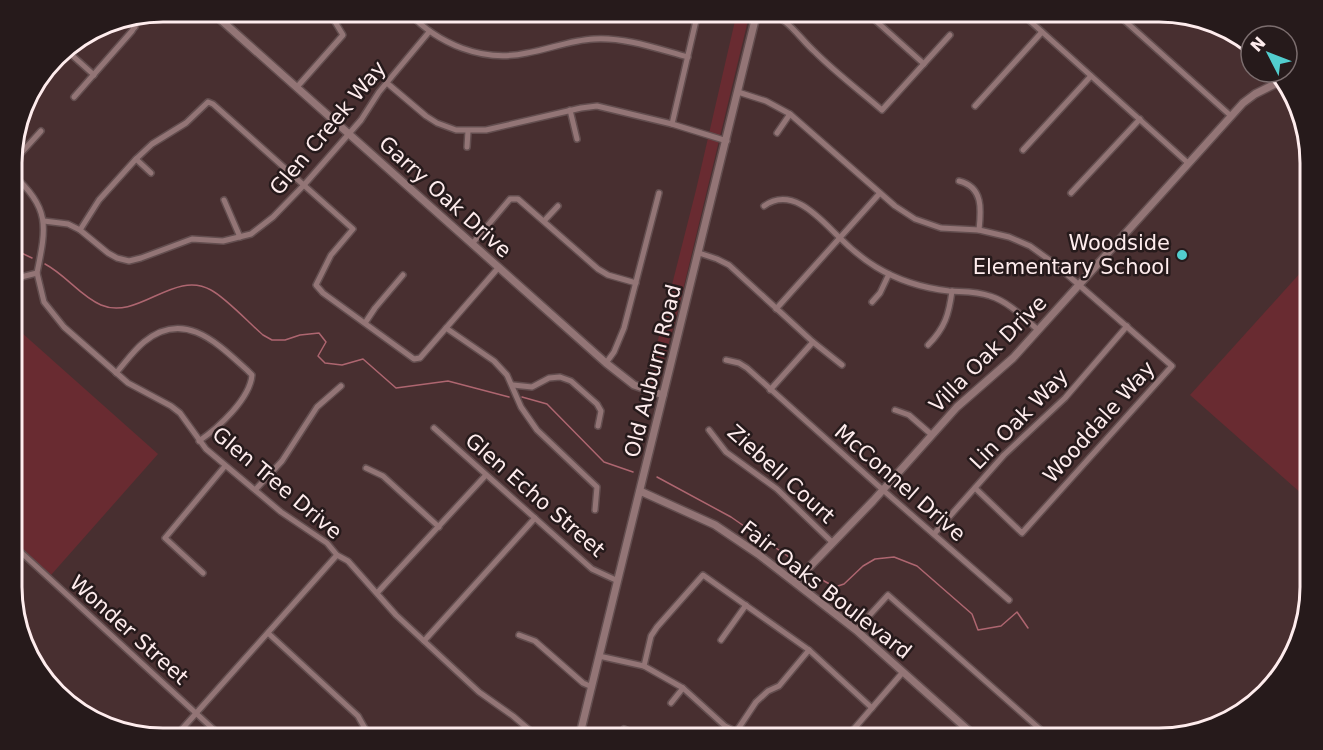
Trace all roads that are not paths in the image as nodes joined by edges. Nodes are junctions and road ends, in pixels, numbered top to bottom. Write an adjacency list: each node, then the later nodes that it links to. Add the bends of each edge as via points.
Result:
1 (223, 22): 21 (street, Garry Oak Drive)
2 (335, 22): 21 (street, via 343,35)
3 (418, 22): 11 (street)
4 (696, 22): 15 (street)
5 (755, 22): 22 (street, Old Auburn Road)
6 (788, 22): 16 (street, via 815,52 882,110)
7 (877, 22): 16 (street)
8 (1031, 22): 12 (street)
9 (1131, 22): 27 (street)
10 (135, 27): 17 (street)
11 (429, 32): 15 (street, via 459,48 490,55 524,54 572,41 597,39); 19 (street, Glen Creek Way)
12 (1042, 32): 18 (street); 24 (street)
13 (950, 35): 16 (street)
14 (73, 56): 17 (street)
15 (688, 57): 29 (street)
16 (924, 64)
17 (94, 75): 23 (street)
18 (1091, 76): 28 (street); 38 (street)
19 (387, 83): 31 (street, via 431,120); 33 (street, Glen Creek Way)
20 (1275, 84): 27 (street, Villa Oak Drive, via 1255,94)
21 (297, 87): 33 (street, Garry Oak Drive)
22 (738, 92): 26 (street, Wooddale Way); 35 (street, Old Auburn Road)
23 (74, 97)
24 (975, 106)
25 (570, 110): 29 (street, via 603,106); 31 (street); 34 (street)
26 (790, 114): 32 (street); 46 (street, Wooddale Way)
27 (1231, 116): 40 (street, Villa Oak Drive)
28 (1140, 119): 40 (street); 47 (street)
29 (672, 124): 35 (street)
30 (41, 130): 37 (street)
31 (468, 131): 36 (street)
32 (777, 133)
33 (349, 135): 44 (street, Glen Creek Way); 57 (street, Garry Oak Drive)
34 (577, 139)
35 (727, 141): 58 (street, Old Auburn Road)
36 (466, 147)
37 (23, 150)
38 (1023, 150)
39 (136, 159): 41 (street); 44 (street, via 208,102); 53 (street, via 99,200)
40 (1188, 164): 65 (street, Villa Oak Drive)
41 (151, 173)
42 (959, 181): 54 (street, via 973,188 979,198)
43 (22, 184): 51 (street, Glen Tree Drive, via 33,195)
44 (304, 185): 55 (street, Glen Creek Way, via 264,225); 69 (street, via 353,229 331,255 315,285)
45 (659, 193): 64 (street)
46 (880, 193): 54 (street, Wooddale Way, via 904,213 927,224); 56 (street)
47 (1071, 193)
48 (224, 200): 55 (street)
49 (558, 206): 52 (street)
50 (764, 206): 56 (street, via 788,200 814,212)
51 (44, 221): 53 (street, Glen Creek Way); 60 (street, Glen Tree Drive)
52 (544, 222): 57 (street, via 518,199 510,199); 64 (street, via 608,276)
53 (80, 230): 55 (street, Glen Creek Way, via 108,253 129,261 192,239 223,241)
54 (979, 230): 65 (street, Wooddale Way, via 1030,246)
55 (240, 237)
56 (840, 238): 62 (street); 68 (street)
57 (472, 244): 59 (street, Garry Oak Drive)
58 (699, 253): 68 (street, via 729,265); 82 (street, Old Auburn Road)
59 (499, 267): 71 (street); 76 (street, Garry Oak Drive)
60 (37, 273): 63 (street); 78 (street, Glen Tree Drive, via 39,291 50,312)
61 (403, 274): 69 (street)
62 (889, 274): 66 (street, via 920,286); 67 (street)
63 (22, 277)
64 (636, 283): 76 (street, via 621,339)
65 (1078, 285): 70 (street, Wooddale Way); 72 (street, Villa Oak Drive)
66 (952, 291): 72 (street, via 978,292 997,298); 74 (street, via 946,321)
67 (872, 302)
68 (776, 309): 73 (street)
69 (365, 323): 71 (street, via 414,359 420,358)
70 (1127, 326): 92 (street, Lin Oak Way, via 1065,398); 92 (street, Wooddale Way, via 1172,366 1022,533)
71 (446, 328): 79 (street, via 487,355)
72 (1038, 330): 87 (street, Villa Oak Drive)
73 (813, 342): 77 (street); 81 (street)
74 (928, 345)
75 (726, 360): 81 (street, McConnel Drive, via 743,365)
76 (606, 363): 82 (street, Garry Oak Drive, via 633,385)
77 (842, 365)
78 (116, 373): 88 (street, Glen Tree Drive, via 180,413); 88 (street, via 142,343 155,335 184,329 210,338 248,370 252,380 229,415)
79 (513, 385): 84 (street, via 532,387 560,376 571,381 597,404 601,411); 96 (street, via 521,407 537,430 597,487)
80 (341, 386): 93 (street, via 317,407 290,450)
81 (770, 390): 94 (street, McConnel Drive)
82 (663, 395): 95 (street, Old Auburn Road)
83 (895, 410): 87 (street, via 911,417)
84 (598, 426)
85 (434, 428): 91 (street, Glen Echo Street)
86 (709, 430): 100 (street, Ziebell Court, via 726,452 777,489)
87 (932, 435): 94 (street, Villa Oak Drive)
88 (200, 441): 89 (street, Glen Tree Drive)
89 (225, 466): 93 (street, Glen Tree Drive); 103 (street, via 165,538)
90 (366, 468): 98 (street, via 383,476)
91 (486, 475): 97 (street, Glen Echo Street); 98 (street)
92 (975, 488): 99 (street, Lin Oak Way)
93 (256, 489): 102 (street, Glen Tree Drive)
94 (883, 490): 99 (street, McConnel Drive); 100 (street, Villa Oak Drive)
95 (640, 491): 104 (street, Old Auburn Road); 105 (street, Fair Oaks Boulevard, via 715,525)
96 (595, 510)
97 (535, 518): 104 (street, Glen Echo Street, via 592,569); 113 (street)
98 (439, 527): 106 (street)
99 (934, 534): 107 (street, McConnel Drive)
100 (832, 542): 105 (street, Villa Oak Drive)
101 (22, 553): 122 (street, Wonder Street)
102 (337, 555): 106 (street, Glen Tree Drive, via 348,561); 110 (street)
103 (203, 573)
104 (618, 581): 115 (street, Old Auburn Road)
105 (795, 582): 109 (street, Fair Oaks Boulevard)
106 (377, 593): 113 (street, Glen Tree Drive)
107 (1009, 600)
108 (746, 605): 112 (street); 114 (street); 116 (street, via 703,575 651,636)
109 (856, 630): 117 (street, Fair Oaks Boulevard); 127 (street, via 888,595)
110 (268, 633): 122 (street); 130 (street, via 358,716)
111 (519, 635): 118 (street, via 535,642)
112 (721, 640)
113 (424, 641): 131 (street, Glen Tree Drive, via 479,692)
114 (810, 650): 121 (street); 124 (street, via 779,686 756,702)
115 (599, 656): 116 (street); 118 (street, Old Auburn Road)
116 (644, 666): 119 (street)
117 (903, 672): 121 (street); 126 (street, Fair Oaks Boulevard)
118 (592, 687): 132 (street, Old Auburn Road)
119 (683, 688): 120 (street); 123 (street)
120 (671, 703)
121 (872, 708): 125 (street)
122 (196, 713): 128 (street); 129 (street, Wonder Street)
123 (728, 727)
124 (740, 727)
125 (855, 727)
126 (965, 727)
127 (1038, 727)
128 (183, 728)
129 (212, 728)
130 (365, 728)
131 (527, 728)
132 (582, 728)

